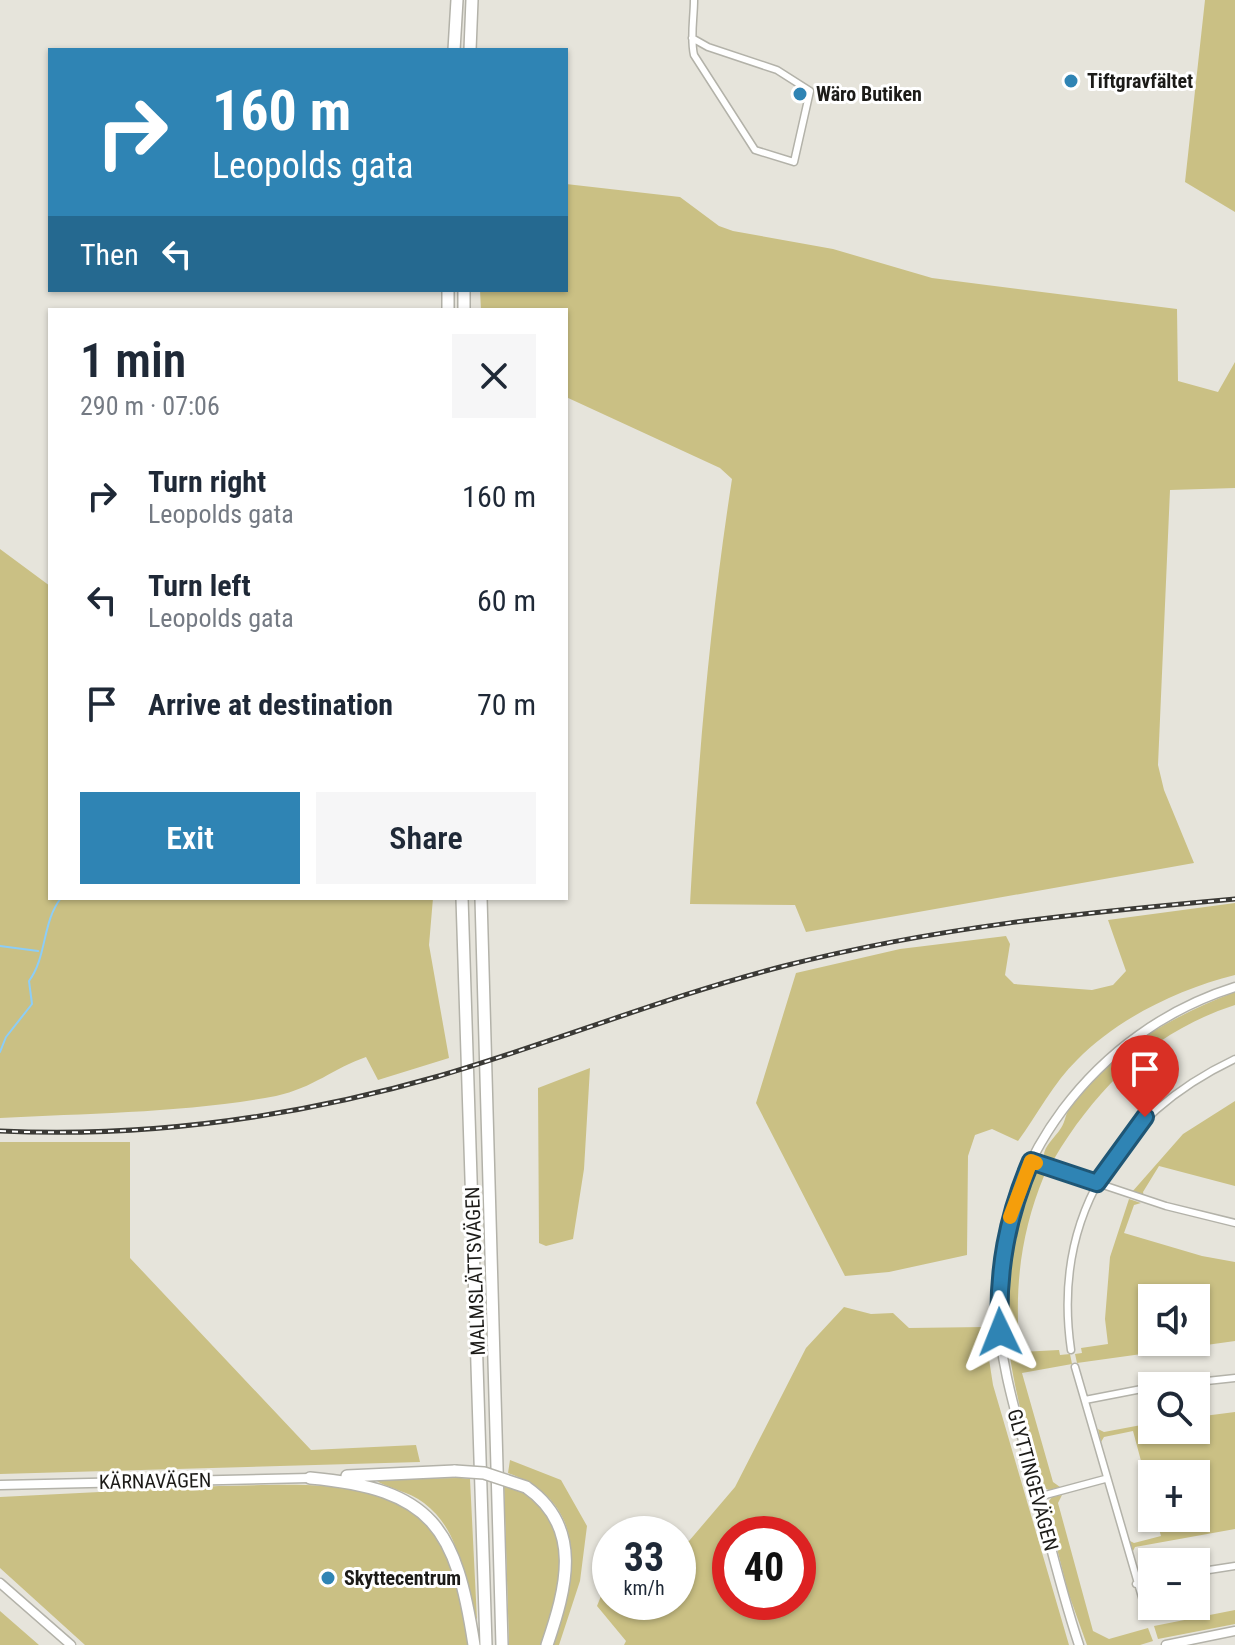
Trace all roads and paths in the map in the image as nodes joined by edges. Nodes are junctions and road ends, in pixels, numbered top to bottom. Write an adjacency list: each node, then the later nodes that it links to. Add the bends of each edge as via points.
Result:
1 (472, 0): 6 (highway)
2 (694, 0): 4 (street)
3 (456, 2): 5 (highway)
4 (692, 38): 4 (street, via 697,63 743,136 755,150 794,162 810,91 777,70)
5 (454, 48)
6 (470, 48)
7 (462, 900): 32 (highway, MALMSLÄTTSVÄGEN)
8 (481, 900): 33 (highway, MALMSLÄTTSVÄGEN)
9 (1235, 987): 11 (street, GLYTTINGEVÄGEN, via 1181,1008 1125,1044 1076,1091)
10 (1235, 1059): 12 (street, via 1192,1081 1145,1117)
11 (1031, 1161): 12 (street); 23 (street, GLYTTINGEVÄGEN, via 1004,1245 998,1308 1002,1356)
12 (1097, 1183): 13 (street); 14 (street, via 1071,1256)
13 (1235, 1223)
14 (1071, 1350)
15 (1075, 1367): 19 (street)
16 (1235, 1378): 17 (street)
17 (1210, 1381)
18 (1138, 1390): 19 (street)
19 (1085, 1400): 21 (street)
20 (310, 1478): 22 (street, KÄRNAVÄGEN); 31 (highway, via 380,1488 429,1518 453,1557); 34 (highway, bridge, via 455,1471 484,1473 526,1487 554,1516 567,1552 563,1594)
21 (1105, 1479): 23 (street); 27 (street)
22 (0, 1485)
23 (1038, 1497): 35 (street, GLYTTINGEVÄGEN)
24 (1235, 1566): 25 (street)
25 (1210, 1570)
26 (0, 1583): 30 (street)
27 (1136, 1584): 28 (street)
28 (1138, 1589)
29 (1235, 1631): 36 (street)
30 (71, 1645)
31 (474, 1645)
32 (486, 1645)
33 (502, 1645)
34 (547, 1645)
35 (1079, 1645)
36 (1166, 1645)

